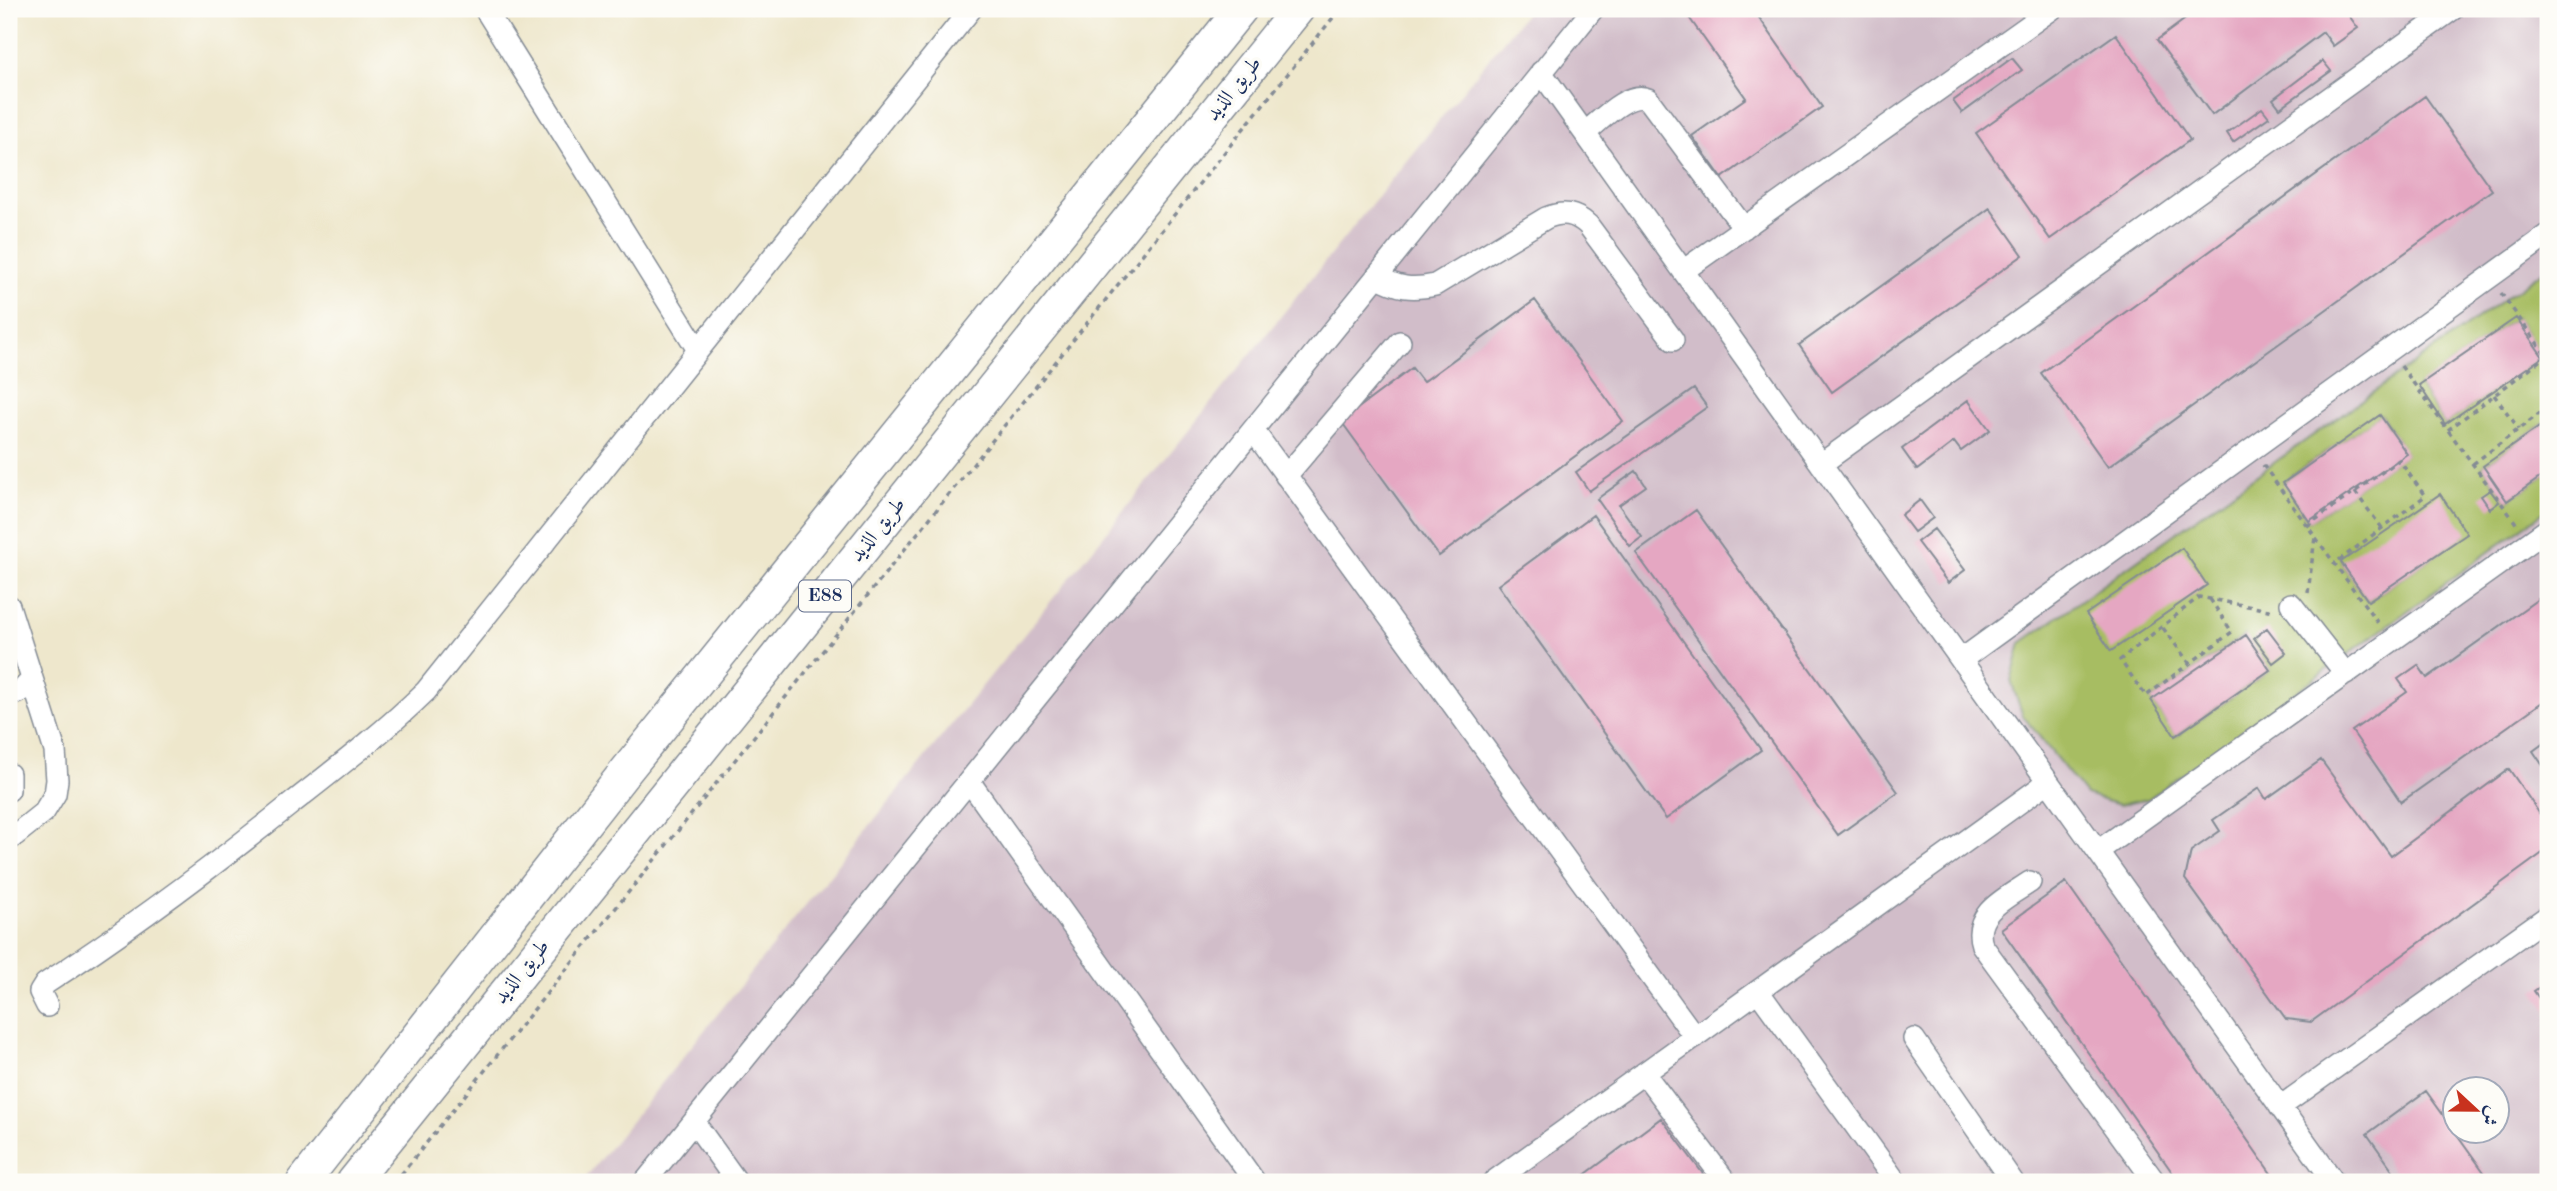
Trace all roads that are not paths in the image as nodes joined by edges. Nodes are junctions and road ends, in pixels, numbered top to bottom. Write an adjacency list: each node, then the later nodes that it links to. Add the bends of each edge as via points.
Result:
1 (485, 9): 16 (street)
2 (971, 9): 16 (street)
3 (1241, 9): 42 (highway, طريق الذيد / E88, via 633,761)
4 (1298, 9): 43 (highway, طريق الذيد / E88)
5 (1593, 9): 8 (street)
6 (2052, 9): 10 (street)
7 (2453, 9): 18 (street)
8 (1541, 72): 9 (street); 13 (street)
9 (1584, 133): 10 (street, via 1630,97 1648,99); 12 (street)
10 (1744, 228): 12 (street)
11 (2548, 235): 23 (street)
12 (1683, 271): 18 (street)
13 (1377, 276): 14 (street, via 1405,288 1435,285 1546,218 1569,214 1588,225); 17 (street)
14 (1673, 341)
15 (1400, 342): 19 (street)
16 (698, 350): 36 (street, via 426,691 186,888 45,984 40,992)
17 (1253, 430): 19 (street); 28 (street)
18 (1821, 464): 23 (street)
19 (1286, 475): 37 (street)
20 (2548, 529): 24 (street)
21 (2291, 604): 24 (street)
22 (9, 606): 25 (street)
23 (1961, 660): 29 (street)
24 (2346, 674): 32 (street)
25 (32, 679): 26 (street, via 22,691); 31 (street, via 55,751 57,780 44,812)
26 (9, 696)
27 (9, 774): 30 (street)
28 (969, 780): 41 (street); 46 (street)
29 (2048, 782): 32 (street); 35 (street)
30 (9, 790)
31 (15, 836)
32 (2098, 851): 40 (street)
33 (2030, 881): 51 (street, via 1983,917 1979,926 1982,945)
34 (2548, 916): 40 (street)
35 (1758, 991): 37 (street); 49 (street)
36 (47, 1006)
37 (1695, 1037): 39 (street)
38 (1914, 1040): 50 (street)
39 (1644, 1073): 47 (street); 48 (street)
40 (2280, 1107): 52 (street)
41 (694, 1122): 44 (street); 45 (street)
42 (303, 1182)
43 (352, 1182)
44 (645, 1182)
45 (737, 1182)
46 (1255, 1182)
47 (1493, 1182)
48 (1726, 1182)
49 (1896, 1182)
50 (2013, 1182)
51 (2155, 1182)
52 (2334, 1182)

